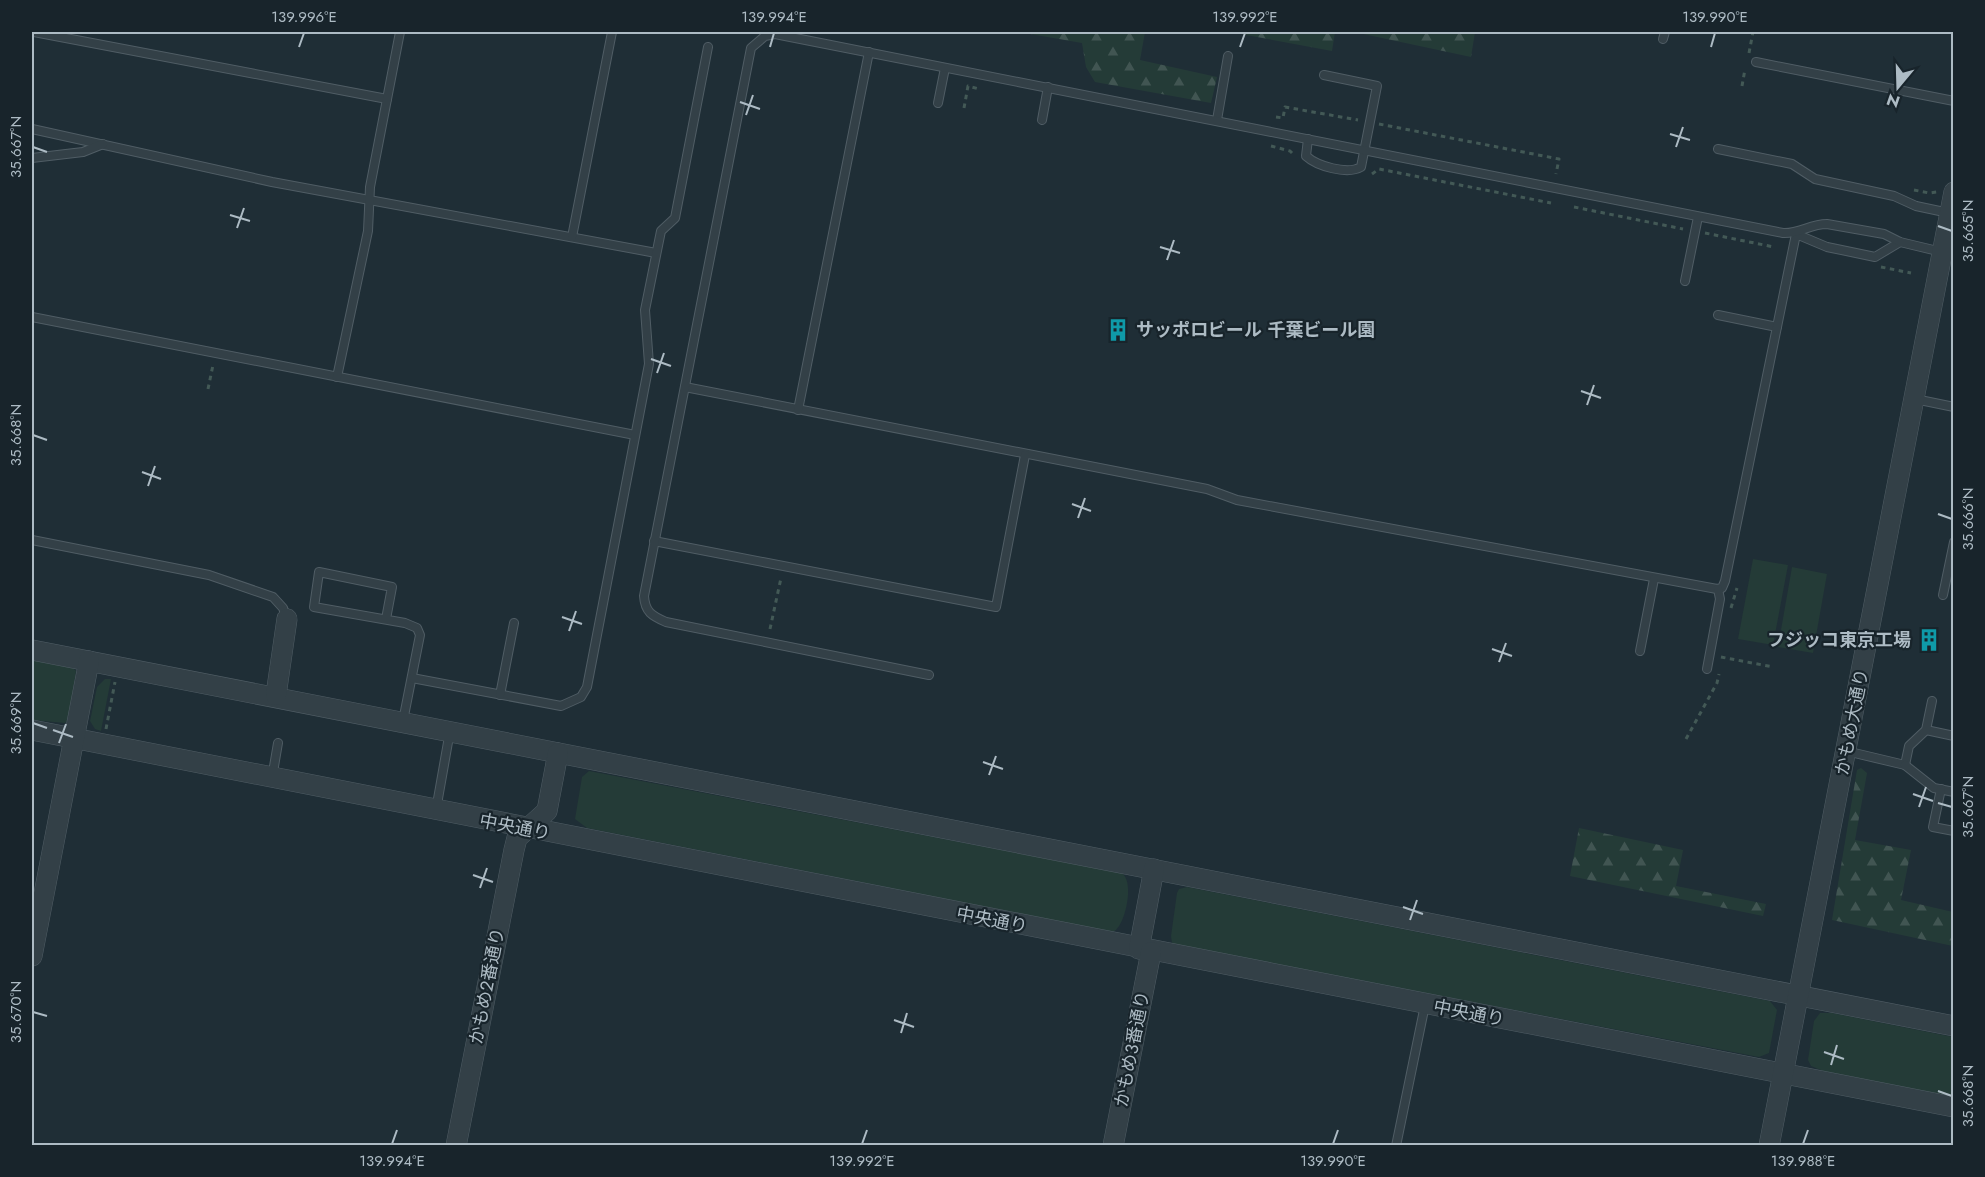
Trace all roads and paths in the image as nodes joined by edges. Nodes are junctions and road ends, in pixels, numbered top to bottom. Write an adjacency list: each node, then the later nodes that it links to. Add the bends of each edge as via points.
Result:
1 (34, 32): 15 (lane)
2 (400, 32): 15 (lane)
3 (612, 32): 42 (lane)
4 (765, 34): 6 (lane); 53 (lane, via 751,48)
5 (708, 47): 46 (lane, via 675,218 661,231)
6 (869, 52): 9 (lane); 57 (lane)
7 (1228, 56): 21 (lane)
8 (1756, 62): 16 (lane)
9 (945, 68): 13 (lane); 17 (lane)
10 (1745, 71): 12 (path)
11 (1324, 75): 22 (lane, via 1377,86)
12 (1742, 86)
13 (1048, 87): 20 (lane); 21 (lane)
14 (979, 88): 18 (path, via 968,86)
15 (387, 99): 34 (lane)
16 (1953, 101)
17 (938, 103)
18 (964, 108)
19 (1276, 117): 22 (path, via 1283,118 1285,106)
20 (1042, 120)
21 (1217, 120): 24 (lane)
22 (1369, 123): 28 (lane); 31 (path, via 1559,159)
23 (32, 129): 25 (lane)
24 (1308, 139): 28 (lane); 28 (lane, via 1306,156 1314,163 1343,169 1354,171 1361,167)
25 (103, 144): 29 (lane, via 83,152); 34 (lane)
26 (1271, 146): 30 (path, via 1290,151)
27 (1718, 149): 37 (lane, via 1792,164 1815,179)
28 (1364, 150): 38 (lane)
29 (32, 158)
30 (1298, 160)
31 (1556, 174)
32 (1363, 180): 35 (path, via 1379,169)
33 (1953, 192): 37 (street, かもめ大通り)
34 (369, 199): 42 (lane); 52 (lane, via 368,231)
35 (1551, 203)
36 (1574, 207): 39 (path)
37 (1949, 213): 45 (street, かもめ大通り)
38 (1698, 217): 41 (lane); 47 (lane)
39 (1683, 229)
40 (1703, 232): 44 (path)
41 (1796, 234): 43 (lane, via 1817,224 1827,224 1884,234); 43 (lane, via 1827,247 1875,257); 50 (lane)
42 (572, 237): 46 (lane)
43 (1900, 242): 45 (lane)
44 (1775, 247)
45 (1942, 252): 55 (street, かもめ大通り)
46 (656, 253): 58 (lane, via 645,310 650,364)
47 (1685, 281)
48 (1718, 315): 50 (lane)
49 (32, 317): 52 (lane)
50 (1777, 327): 65 (lane, via 1725,581)
51 (214, 363): 54 (path)
52 (337, 377): 58 (lane)
53 (685, 387): 57 (lane); 61 (lane)
54 (208, 390)
55 (1915, 399): 56 (lane); 93 (street, かもめ大通り)
56 (1953, 407)
57 (798, 410): 59 (lane)
58 (635, 435): 82 (lane, via 587,687 581,697 561,706)
59 (1025, 454): 63 (lane, via 996,608); 64 (lane, via 1207,489 1237,500)
60 (32, 540): 67 (lane, via 209,575 273,597)
61 (654, 541): 63 (lane); 78 (lane, via 644,596 651,616)
62 (1953, 542): 66 (lane)
63 (783, 566): 70 (path)
64 (1654, 579): 65 (lane); 72 (lane)
65 (1718, 589): 77 (lane, via 1720,599)
66 (1943, 595)
67 (288, 619): 81 (street)
68 (386, 620): 68 (lane, via 314,607 319,572 392,586); 80 (lane, via 419,630)
69 (514, 623): 82 (lane)
70 (770, 629)
71 (32, 650): 75 (street)
72 (1640, 651)
73 (1716, 656): 74 (path)
74 (1722, 657): 76 (path); 91 (path, via 1717,683)
75 (89, 661): 81 (street); 90 (street)
76 (1773, 667)
77 (1707, 669)
78 (929, 675)
79 (116, 678): 88 (path)
80 (412, 678): 82 (lane); 84 (lane)
81 (276, 695): 84 (street)
82 (500, 695)
83 (1932, 701): 86 (lane)
84 (403, 721): 87 (street)
85 (32, 730): 90 (street, 中央通り)
86 (1926, 730): 89 (lane); 95 (lane, via 1909,746)
87 (450, 731): 94 (street); 99 (lane)
88 (105, 732)
89 (1953, 736)
90 (74, 738): 96 (street, 中央通り); 104 (street)
91 (1686, 739)
92 (278, 743): 96 (lane)
93 (1846, 751): 95 (lane); 105 (street, かもめ大通り)
94 (558, 753): 100 (street, かもめ2番通り, via 547,811); 102 (street)
95 (1905, 765): 97 (lane, via 1934,788)
96 (272, 778): 99 (street, 中央通り)
97 (1941, 789): 98 (lane); 101 (lane, via 1934,827)
98 (1953, 792)
99 (436, 811): 100 (street, 中央通り)
100 (526, 829): 103 (street, 中央通り); 110 (street, かもめ2番通り, via 517,838 514,850)
101 (1953, 831)
102 (1154, 869): 103 (street, かもめ3番通り); 105 (street)
103 (1145, 950): 106 (street, 中央通り); 111 (street, かもめ3番通り)
104 (32, 956)
105 (1799, 995): 107 (street); 108 (street, かもめ大通り)
106 (1425, 1005): 108 (street, 中央通り); 112 (lane)
107 (1953, 1026)
108 (1783, 1074): 109 (street, 中央通り); 113 (street, かもめ大通り)
109 (1953, 1107)
110 (456, 1146)
111 (1113, 1146)
112 (1396, 1146)
113 (1769, 1146)

